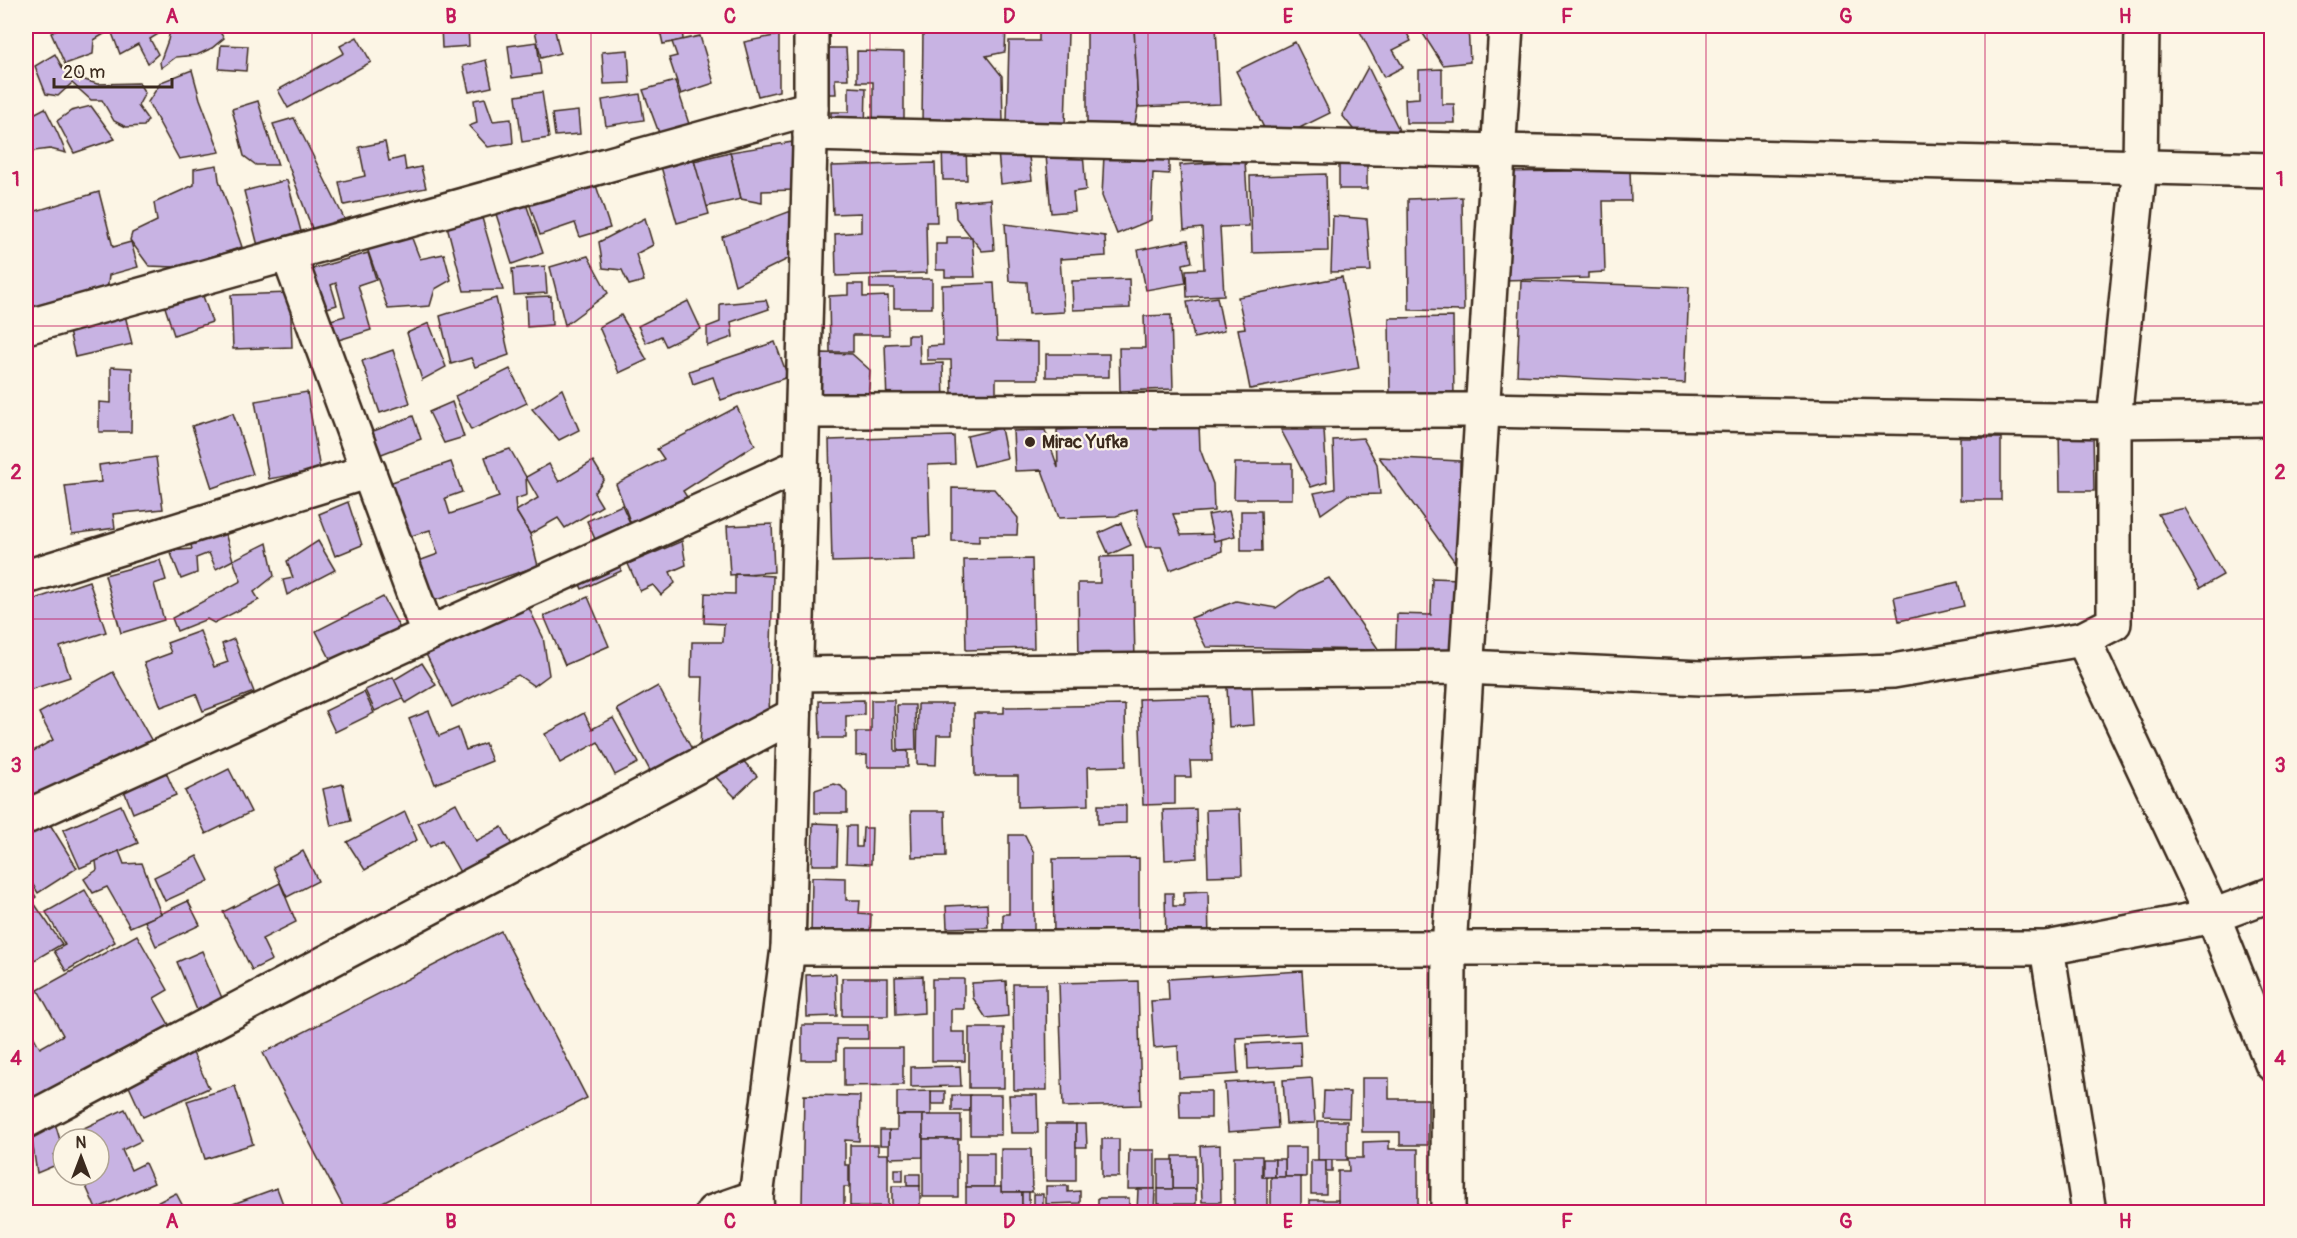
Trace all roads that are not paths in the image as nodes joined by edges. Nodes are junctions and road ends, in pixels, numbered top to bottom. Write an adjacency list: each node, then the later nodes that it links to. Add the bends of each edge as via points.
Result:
1 (811, 26): 4 (street)
2 (1506, 26): 5 (street)
3 (2142, 26): 6 (street)
4 (811, 121): 5 (street); 8 (street); 11 (street)
5 (1498, 151): 6 (street); 10 (street)
6 (2140, 166): 7 (street); 13 (street)
7 (2271, 170)
8 (288, 254): 9 (street); 15 (street)
9 (26, 327)
10 (1482, 410): 11 (street); 13 (street); 19 (street)
11 (803, 411): 14 (street)
12 (2271, 419): 13 (street)
13 (2115, 421): 18 (street, via 2114,623)
14 (801, 465): 17 (street); 20 (street)
15 (369, 471): 16 (street); 17 (street)
16 (26, 577)
17 (428, 633): 22 (street)
18 (2084, 639): 19 (street, via 1893,671 1701,678); 24 (street)
19 (1466, 667): 20 (street); 27 (street)
20 (795, 674): 21 (street)
21 (794, 715): 25 (street); 29 (street)
22 (26, 817)
23 (2271, 894): 24 (street)
24 (2213, 916): 26 (street); 28 (street)
25 (788, 948): 27 (street); 30 (street)
26 (2047, 948): 27 (street); 33 (street)
27 (1449, 949): 32 (street)
28 (2271, 1064)
29 (26, 1121)
30 (756, 1204): 31 (street)
31 (713, 1212)
32 (1448, 1212)
33 (2089, 1212)

